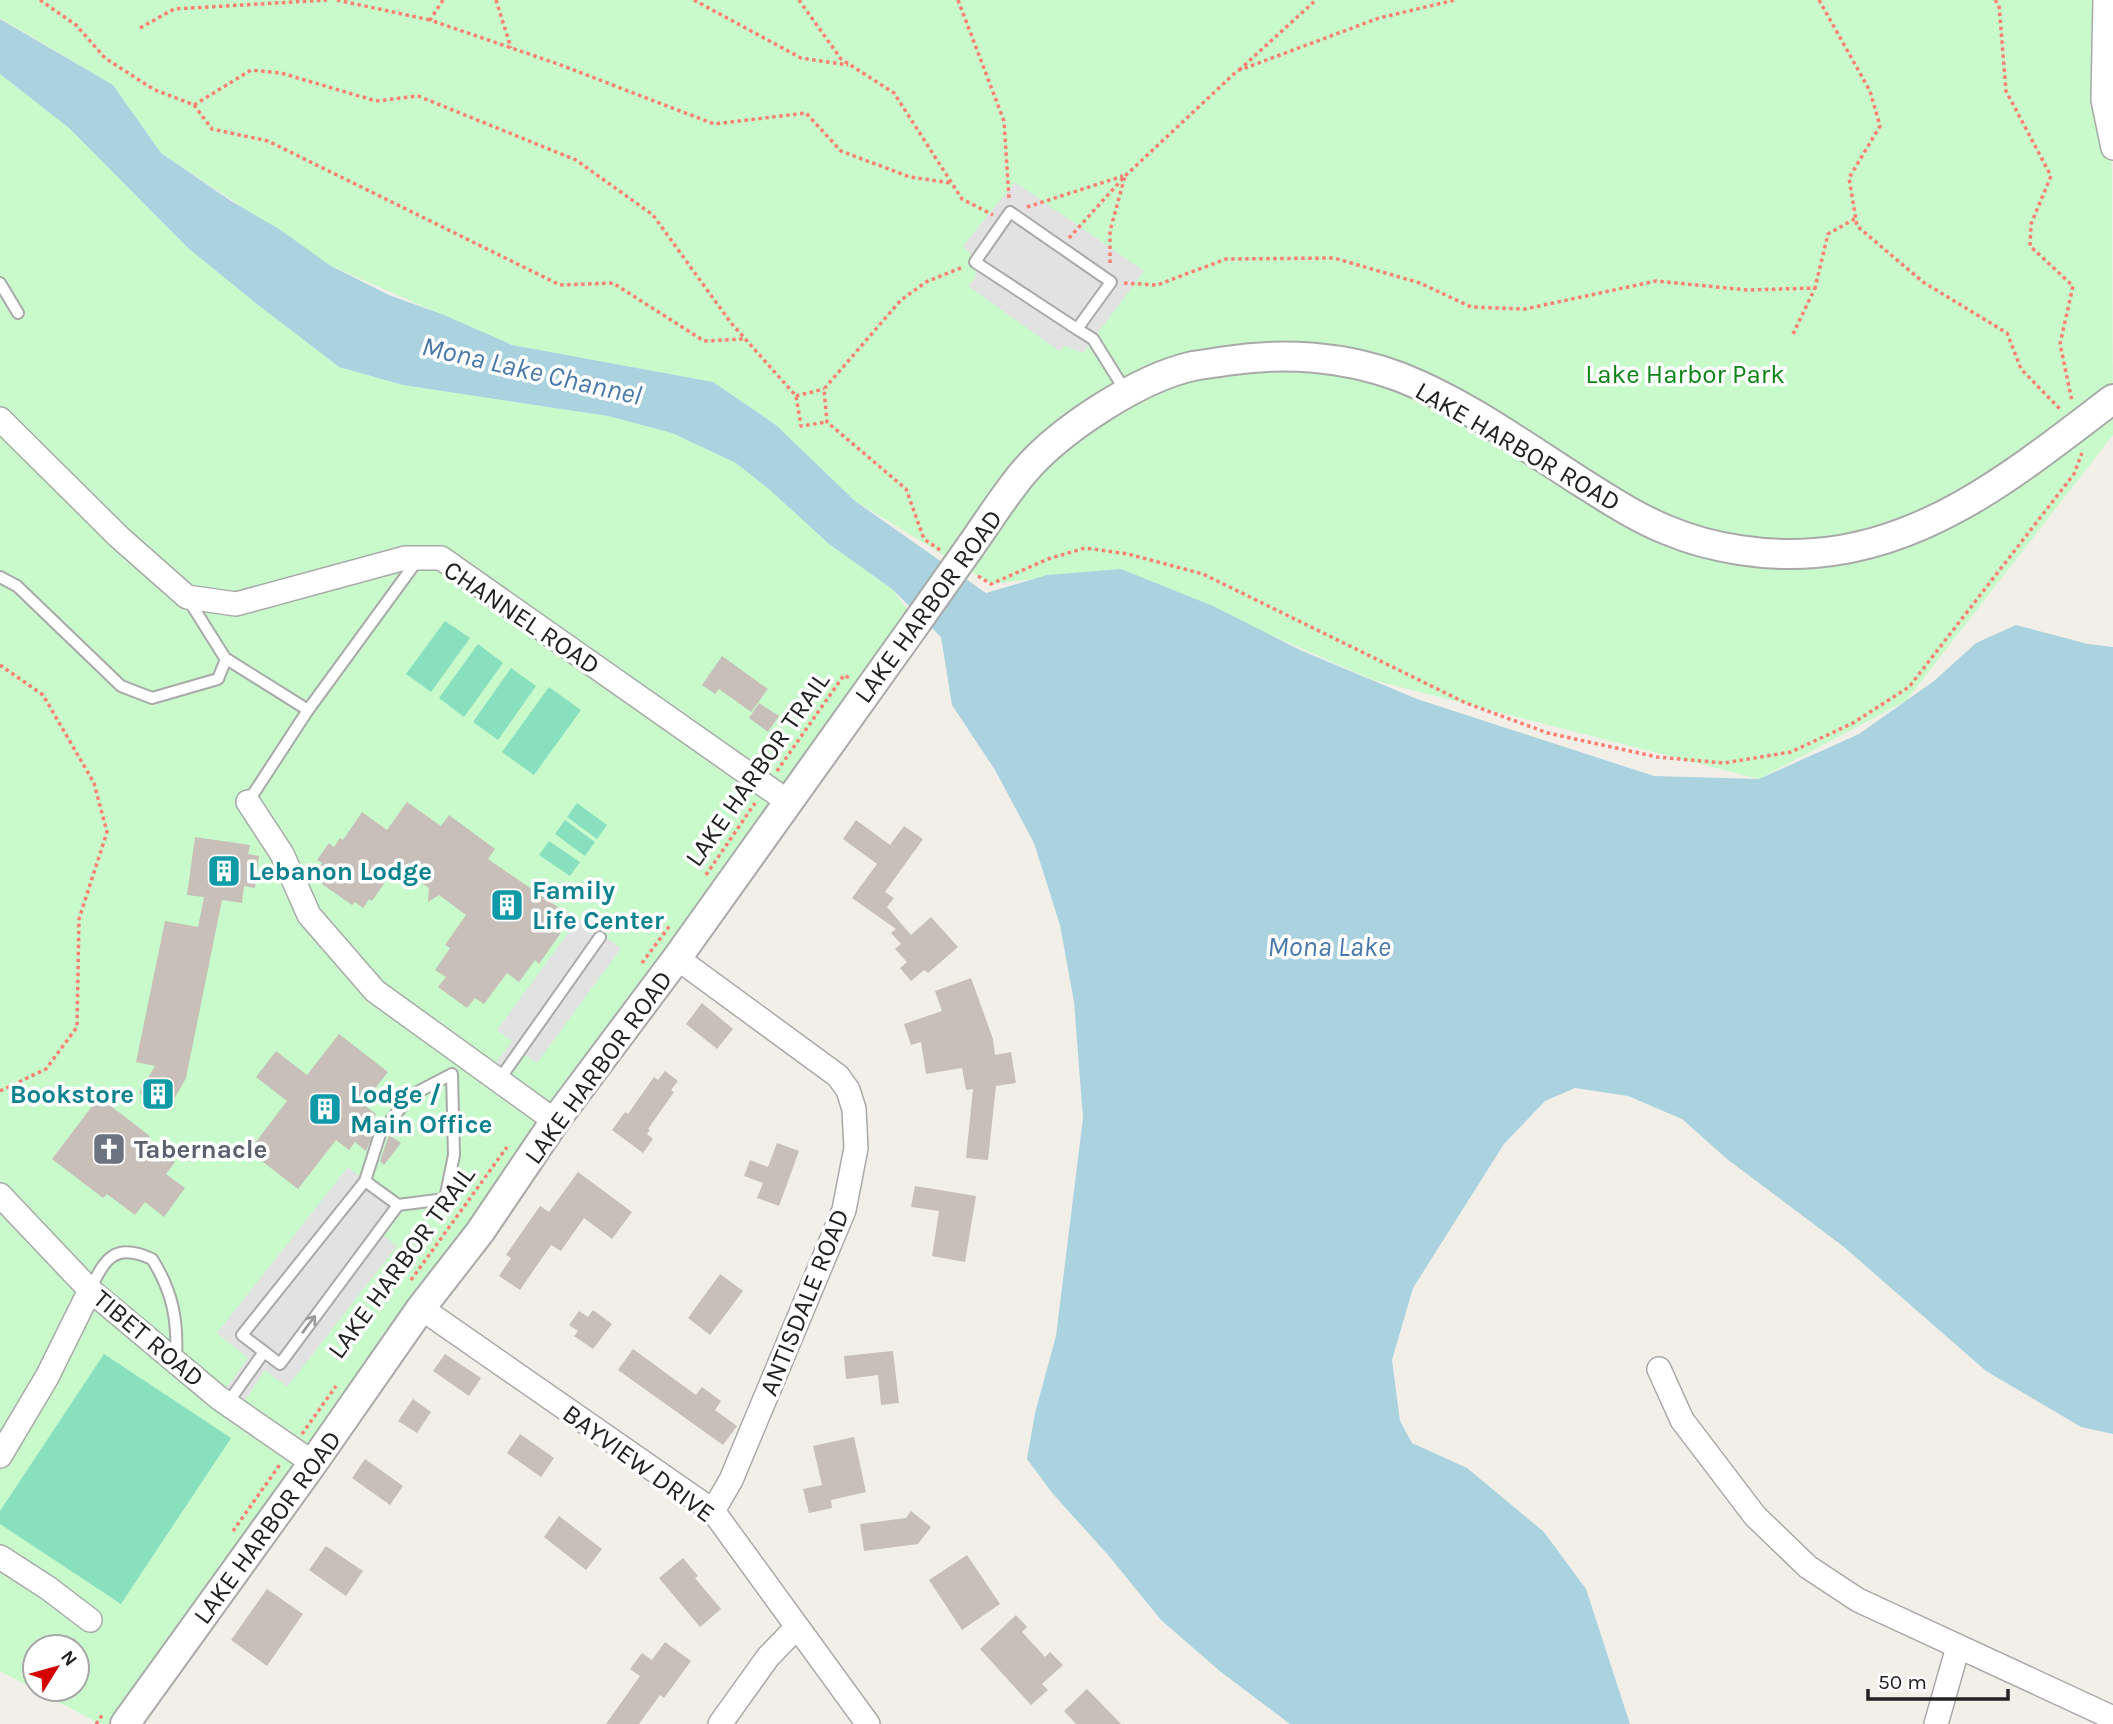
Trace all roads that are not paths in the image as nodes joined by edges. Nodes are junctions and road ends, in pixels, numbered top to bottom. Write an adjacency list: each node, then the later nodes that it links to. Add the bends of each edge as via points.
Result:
1 (2105, 0): 2 (street, via 2103,100)
2 (2113, 148)
3 (0, 283): 4 (lane)
4 (18, 313)
5 (1077, 329): 5 (lane, via 975,262 1007,216 1111,282); 6 (lane, via 1093,340)
6 (1126, 392): 7 (street, LAKE HARBOR ROAD, via 1191,367 1255,356 1332,358 1399,377 1457,405 1613,503 1666,530 1711,545 1814,553 1867,545 1930,524 1978,497); 14 (street, LAKE HARBOR ROAD, bridge, via 1067,432 1025,471 868,690)
7 (2113, 399)
8 (0, 419): 11 (street)
9 (419, 558): 11 (street, CHANNEL ROAD, via 236,604); 13 (lane); 14 (street, CHANNEL ROAD, via 441,558)
10 (0, 577): 12 (lane, via 16,586 121,686 152,698 218,679)
11 (187, 597): 12 (lane)
12 (226, 659): 13 (lane)
13 (308, 710): 15 (lane)
14 (777, 794): 17 (street, LAKE HARBOR ROAD)
15 (248, 802): 18 (street, via 282,854 309,915 375,990)
16 (600, 937): 20 (lane)
17 (677, 958): 21 (street, LAKE HARBOR ROAD); 33 (street, ANTISDALE ROAD, via 838,1076 854,1109 856,1148 844,1210 731,1480)
18 (466, 1055): 19 (lane); 20 (street)
19 (452, 1074): 22 (lane, via 410,1096 380,1134); 24 (lane, via 454,1154 445,1199)
20 (499, 1080): 21 (street)
21 (555, 1121): 26 (street, LAKE HARBOR ROAD)
22 (365, 1181): 24 (lane); 27 (lane, via 242,1335)
23 (0, 1195): 25 (street, TIBET ROAD)
24 (398, 1205): 27 (lane, one-way to 24, via 280,1364)
25 (90, 1290): 28 (street, TIBET ROAD); 28 (lane, via 102,1264 116,1254 128,1250 152,1259 170,1293); 31 (street, via 47,1377)
26 (422, 1308): 32 (street, LAKE HARBOR ROAD); 33 (street, BAYVIEW DRIVE)
27 (264, 1352): 30 (lane)
28 (176, 1359): 30 (street, TIBET ROAD)
29 (1658, 1369): 37 (street, via 1682,1420 1755,1516 1808,1566 1858,1600)
30 (228, 1404): 32 (street, TIBET ROAD)
31 (0, 1455)
32 (302, 1456): 38 (street, LAKE HARBOR ROAD)
33 (713, 1511): 36 (street, BAYVIEW DRIVE)
34 (0, 1557): 35 (street)
35 (90, 1620)
36 (796, 1628): 40 (street, via 768,1657); 41 (street, BAYVIEW DRIVE)
37 (1958, 1647): 39 (street); 42 (street)
38 (115, 1718)
39 (2113, 1718)
40 (720, 1724)
41 (868, 1724)
42 (1936, 1724)

